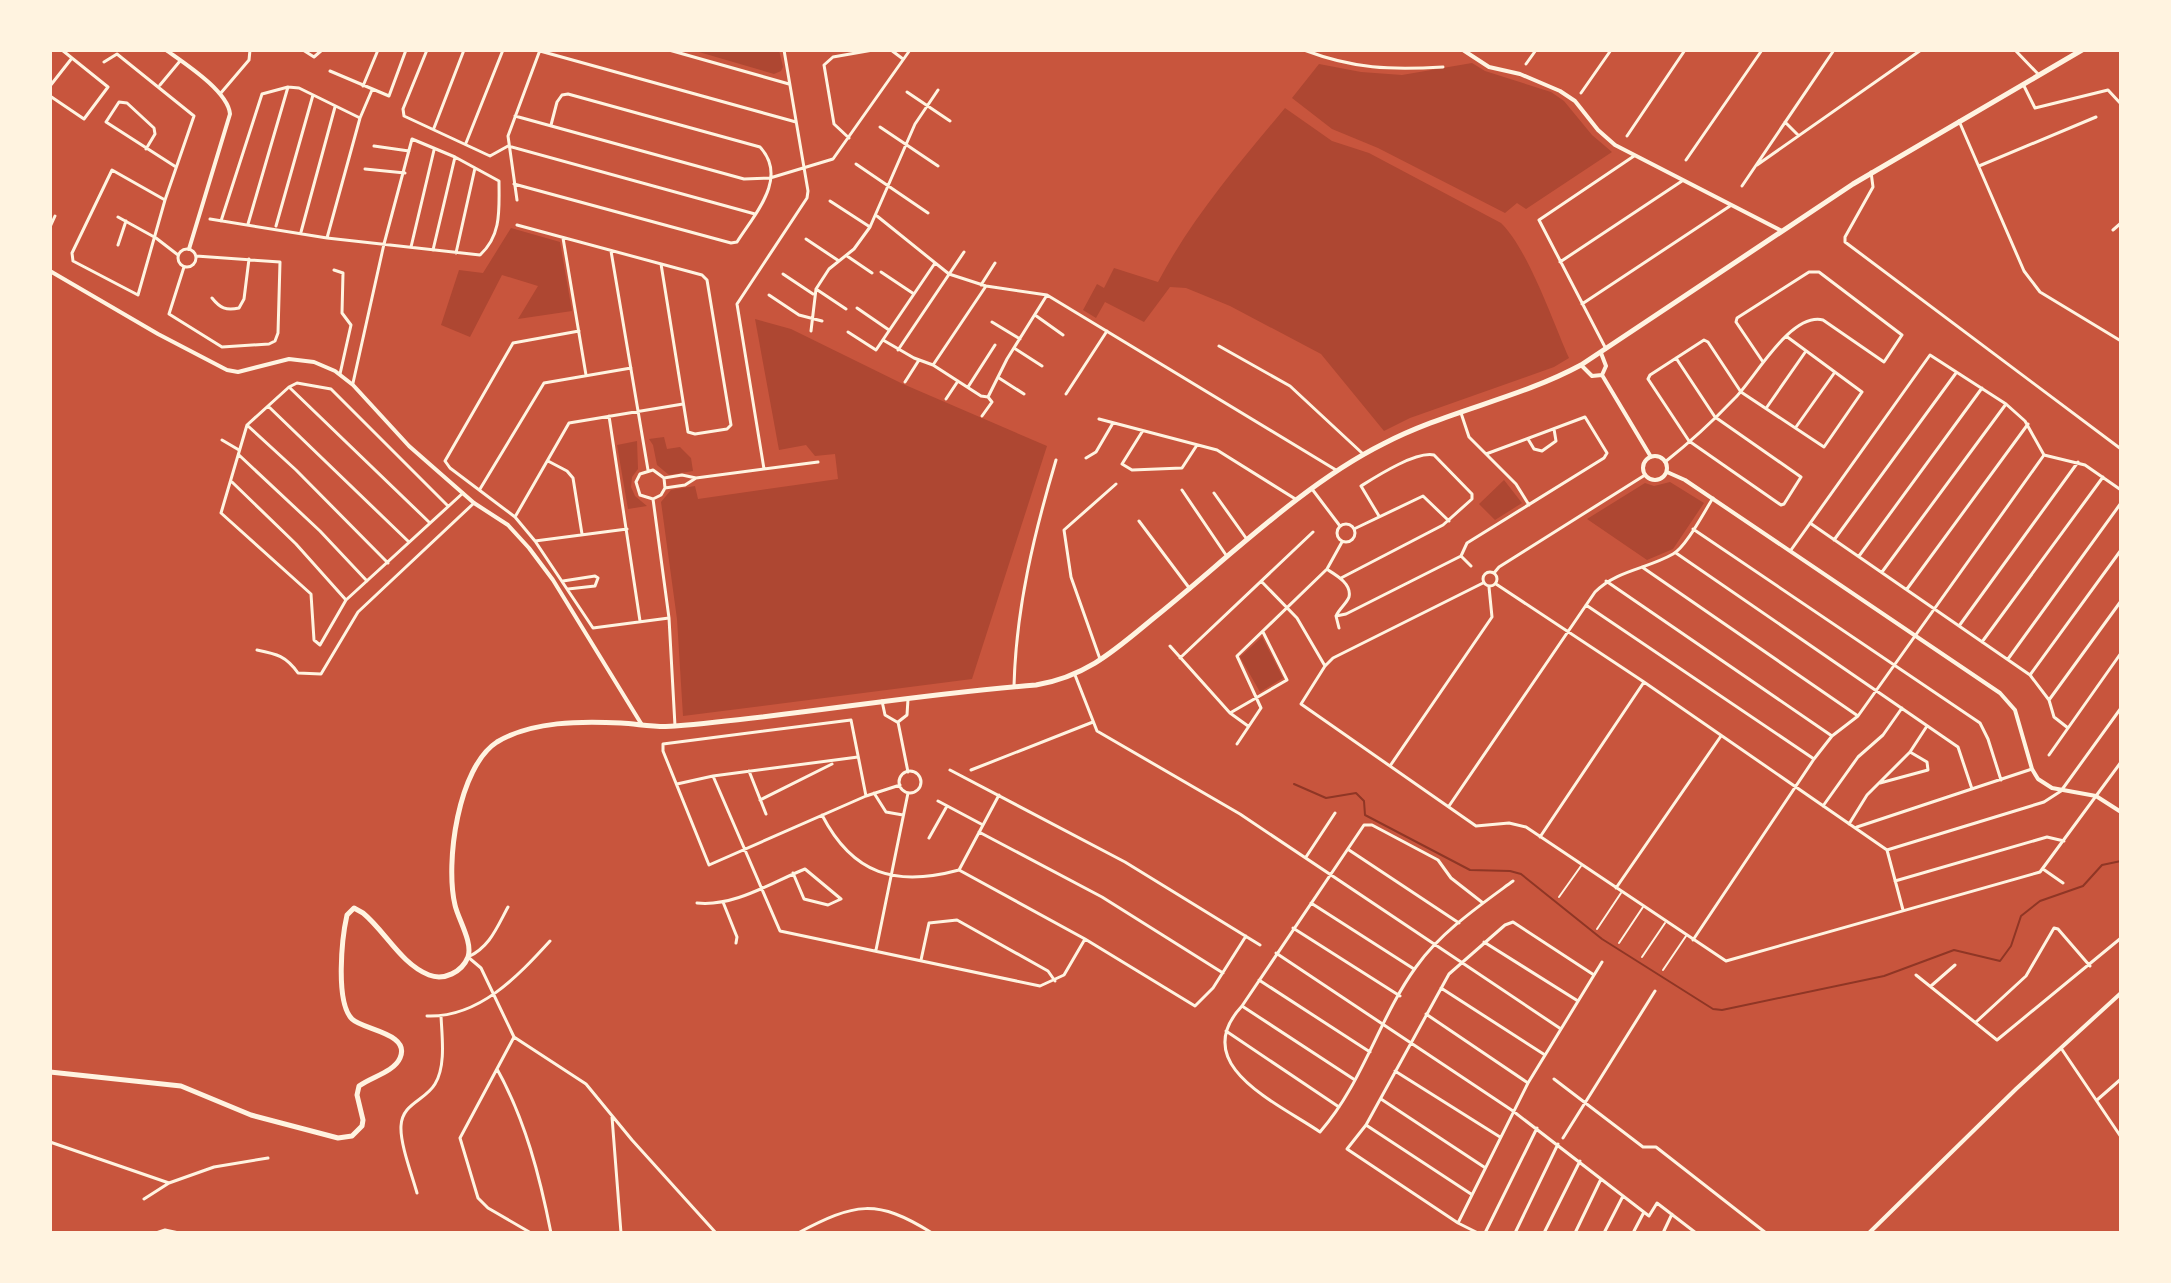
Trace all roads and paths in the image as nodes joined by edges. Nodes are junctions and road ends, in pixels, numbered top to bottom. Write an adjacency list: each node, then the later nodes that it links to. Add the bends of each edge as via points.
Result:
1 (62, 50): 28 (street)
2 (166, 50): 30 (street)
3 (250, 50): 46 (street, via 249,60)
4 (303, 50): 5 (street, via 312,56)
5 (322, 50)
6 (378, 50): 39 (street)
7 (406, 50): 42 (street, via 389,96)
8 (427, 50): 63 (street, via 403,109 404,116)
9 (464, 50): 63 (street)
10 (503, 50): 68 (street)
11 (540, 50): 54 (street); 59 (street)
12 (669, 50): 36 (street)
13 (784, 50): 36 (street)
14 (873, 50): 66 (street, via 833,57 824,65 834,124)
15 (891, 50): 29 (street)
16 (910, 50): 29 (street)
17 (1304, 50): 27 (street)
18 (1463, 50): 74 (street, via 1489,67 1560,91 1598,130)
19 (1536, 50): 32 (street)
20 (1611, 50): 45 (street)
21 (1685, 50): 65 (street)
22 (1762, 50): 76 (street)
23 (1834, 50): 60 (street)
24 (1921, 50): 64 (street)
25 (2015, 50): 35 (street)
26 (2082, 50): 35 (main road)
27 (1311, 51): 33 (street, via 1368,68)
28 (72, 58): 38 (street); 49 (street, via 108,87 84,119)
29 (903, 59): 66 (street)
30 (180, 61): 40 (street); 46 (street)
31 (104, 62): 40 (street, via 117,54)
32 (1526, 64)
33 (1443, 67)
34 (330, 71): 39 (street)
35 (2039, 75): 37 (main road)
36 (790, 84): 59 (street)
37 (2023, 84): 50 (street, via 2035,108 2108,90); 58 (main road)
38 (50, 86)
39 (363, 86): 42 (street)
40 (159, 87): 81 (street, via 194,116)
41 (288, 87): 48 (street); 103 (street, via 259,97); 105 (street)
42 (372, 90): 56 (street)
43 (938, 90): 52 (street)
44 (907, 92): 52 (street)
45 (1581, 93)
46 (220, 94): 120 (street, via 230,114)
47 (2121, 94): 50 (street)
48 (313, 95): 53 (street); 109 (street)
49 (50, 96)
50 (2115, 98): 51 (street)
51 (2121, 104)
52 (927, 105): 57 (street); 67 (street)
53 (335, 107): 56 (street); 112 (street)
54 (515, 116): 61 (street); 70 (street)
55 (2096, 117): 80 (street)
56 (360, 118): 114 (street)
57 (950, 121)
58 (1959, 121): 80 (street); 85 (main road)
59 (796, 122): 83 (street)
60 (1785, 122): 64 (street); 78 (street)
61 (551, 125): 87 (street, via 744,179); 87 (street, via 557,102 568,94 760,147 767,155)
62 (880, 127): 67 (street)
63 (434, 130): 68 (street)
64 (1798, 135): 78 (street)
65 (1627, 136)
66 (849, 138): 83 (street, via 833,159)
67 (905, 144): 79 (street); 90 (street)
68 (466, 145): 70 (street, via 490,156)
69 (374, 146): 73 (street)
70 (508, 146): 89 (street); 97 (street)
71 (146, 149): 71 (street, via 154,128 119,102 106,122); 81 (street)
72 (434, 150): 73 (street, via 412,139); 75 (street); 119 (street)
73 (409, 151): 86 (street)
74 (1634, 156): 88 (street); 130 (street, via 1539,220)
75 (455, 157): 82 (street); 121 (street)
76 (1686, 160)
77 (856, 164): 90 (street)
78 (1757, 165): 91 (street)
79 (938, 166)
80 (1979, 166): 164 (street, via 2033,286)
81 (176, 167): 92 (street)
82 (475, 168): 124 (street); 124 (street, via 499,181 499,225 480,255)
83 (804, 168): 87 (street); 227 (street, via 807,198 737,304)
84 (365, 169): 86 (street)
85 (1871, 172): 111 (main road); 215 (street, via 1873,187 1845,242)
86 (405, 173): 117 (street)
87 (770, 178): 97 (street, via 769,193)
88 (1682, 181): 95 (street); 130 (street)
89 (514, 184): 93 (street); 97 (street, via 731,243)
90 (888, 186): 96 (street); 99 (street)
91 (1742, 186)
92 (165, 200): 113 (street); 113 (street, via 112,170 72,253 73,261 138,295)
93 (517, 200)
94 (830, 201): 108 (street)
95 (1730, 206): 111 (street); 148 (street)
96 (928, 213)
97 (755, 214)
98 (55, 216): 107 (street)
99 (877, 216): 108 (street); 131 (street)
100 (118, 217): 102 (street)
101 (210, 219): 103 (street)
102 (126, 221): 113 (street); 118 (street)
103 (221, 221): 105 (street)
104 (2121, 223): 110 (street)
105 (248, 224): 109 (street)
106 (517, 225): 115 (street)
107 (50, 227)
108 (870, 227): 127 (street)
109 (276, 228): 112 (street)
110 (2113, 230)
111 (1782, 231): 169 (main road)
112 (301, 232): 114 (street)
113 (156, 238): 125 (street)
114 (327, 238): 117 (street)
115 (563, 238): 122 (street); 156 (street)
116 (806, 239): 129 (street)
117 (384, 244): 119 (street); 186 (street)
118 (118, 245)
119 (411, 248): 121 (street)
120 (189, 249): 125 (street); 126 (street)
121 (433, 250): 124 (street)
122 (611, 251): 133 (street); 177 (street)
123 (964, 252): 140 (street)
124 (456, 253)
125 (178, 255): 134 (street)
126 (196, 256): 128 (street); 134 (street, via 193,265)
127 (847, 256): 129 (street); 138 (street)
128 (249, 259): 134 (street, via 280,262 282,267 278,333 269,344 222,347 169,314); 147 (street, via 239,308 223,308)
129 (839, 261): 142 (street)
130 (1560, 262): 148 (street)
131 (935, 263): 140 (street); 143 (street)
132 (995, 263): 141 (street)
133 (661, 264): 195 (street); 195 (street, via 705,277 708,284 730,428 690,434)
134 (184, 267)
135 (334, 270): 180 (street, via 343,273 342,313 351,325)
136 (50, 271): 180 (street, via 227,370 289,359 314,362)
137 (881, 272): 143 (street)
138 (872, 273)
139 (783, 274): 145 (street)
140 (949, 274): 141 (street); 168 (street)
141 (983, 286): 146 (street); 174 (street)
142 (816, 289): 145 (street); 150 (street)
143 (914, 294): 155 (street)
144 (769, 295): 152 (street, via 799,315)
145 (814, 295): 152 (street)
146 (1047, 295): 151 (street); 158 (street)
147 (212, 298)
148 (1582, 304): 169 (street)
149 (857, 308): 155 (street)
150 (846, 309)
151 (1035, 315): 160 (street); 162 (street)
152 (812, 317): 153 (street); 157 (street)
153 (822, 321)
154 (992, 322): 162 (street)
155 (889, 330): 163 (street)
156 (579, 331): 181 (street); 238 (street, via 513,343 445,461)
157 (811, 331)
158 (1107, 331): 192 (street); 229 (street)
159 (848, 332): 163 (street, via 876,350)
160 (1063, 335)
161 (1786, 336): 170 (street); 173 (street); 173 (street, via 1819,318 1880,361 1887,360 1902,338 1819,272 1809,272 1737,318)
162 (1020, 339): 167 (street)
163 (883, 340): 168 (street)
164 (2121, 341)
165 (995, 345): 188 (street)
166 (1219, 346): 218 (street, via 1290,386)
167 (1014, 348): 176 (street); 183 (street)
168 (898, 350): 172 (street)
169 (1604, 351): 175 (main road); 182 (street)
170 (1806, 351): 178 (street); 198 (street)
171 (1676, 358): 190 (street, via 1708,342); 203 (street); 213 (street, via 1648,379)
172 (919, 360): 174 (street); 185 (street)
173 (1763, 362): 190 (street)
174 (933, 365): 184 (street)
175 (1581, 365): 182 (street, via 1592,376); 200 (main road)
176 (1042, 366)
177 (631, 368): 181 (street); 199 (street)
178 (1835, 372): 208 (street); 208 (street, via 1861,390 1861,397 1824,447)
179 (1956, 373): 189 (street); 256 (street, via 1930,355); 263 (street)
180 (340, 374): 186 (street)
181 (586, 375): 238 (street, via 544,383 538,389)
182 (1602, 375): 220 (street)
183 (999, 378): 191 (street); 193 (street)
184 (958, 381): 188 (street); 194 (street)
185 (905, 382)
186 (353, 385): 242 (street, via 399,436)
187 (289, 387): 197 (street); 250 (street, via 297,383 331,389); 255 (street)
188 (968, 387): 193 (street)
189 (1982, 388): 196 (street); 273 (street)
190 (1741, 392): 198 (street); 203 (street)
191 (1024, 394)
192 (1066, 394)
193 (988, 397): 202 (street, via 992,402)
194 (946, 399)
195 (683, 404): 199 (street)
196 (2006, 404): 206 (street); 279 (street)
197 (268, 405): 207 (street); 265 (street)
198 (1766, 408): 208 (street)
199 (638, 411): 201 (street); 228 (street)
200 (1461, 412): 217 (street, via 1469,437); 218 (main road)
201 (609, 416): 223 (street, via 569,423); 258 (street)
202 (982, 416)
203 (1715, 417): 213 (street); 213 (street, via 1801,477 1784,504)
204 (1099, 419): 205 (street)
205 (1113, 423): 210 (street); 221 (street, via 1096,452)
206 (2028, 424): 219 (street); 290 (street)
207 (247, 425): 216 (street); 274 (street)
208 (1795, 428)
209 (1554, 429): 211 (street); 211 (street, via 1556,441 1542,451); 249 (street, via 1585,417 1607,453)
210 (1142, 432): 214 (street); 214 (street, via 1122,464 1132,470 1182,468)
211 (1528, 439): 217 (street)
212 (222, 440): 216 (street)
213 (1689, 441): 225 (street)
214 (1197, 445): 246 (street, via 1217,450)
215 (2121, 449)
216 (238, 452): 235 (street); 281 (street)
217 (1486, 454): 249 (street)
218 (1364, 455): 229 (main road)
219 (2044, 455): 226 (street); 295 (street)
220 (1651, 457): 225 (street); 231 (street, via 1643,467)
221 (1086, 458)
222 (1056, 460): 316 (street, via 1026,574)
223 (548, 461): 252 (street); 262 (street, via 573,478)
224 (818, 462): 227 (street)
225 (1665, 462): 230 (street)
226 (2078, 462): 232 (street); 299 (street)
227 (764, 469): 234 (street)
228 (648, 470): 233 (street); 245 (street, via 640,474 636,487 640,495)
229 (1338, 471): 239 (main road)
230 (1667, 472): 231 (street, via 1659,480); 244 (street)
231 (1645, 475): 278 (street)
232 (2103, 477): 241 (street); 304 (street)
233 (664, 478): 234 (street); 237 (street)
234 (696, 478): 237 (street)
235 (231, 481): 291 (street); 291 (street, via 221,513 311,594 316,644 324,642)
236 (1116, 484): 309 (street, via 1064,530 1071,577)
237 (665, 488): 245 (street)
238 (479, 489): 252 (street)
239 (1312, 489): 246 (main road); 257 (street)
240 (1182, 490): 272 (street)
241 (2121, 490)
242 (463, 493): 247 (street); 250 (street)
243 (1214, 493): 266 (street)
244 (1713, 498): 260 (street); 268 (street)
245 (653, 499): 297 (street)
246 (1297, 500): 266 (main road)
247 (474, 503): 306 (street, via 358,612 321,674 298,673 280,654); 328 (street, via 508,525 529,548)
248 (2121, 503): 310 (street)
249 (1529, 505): 271 (street, via 1467,543)
250 (448, 506): 255 (street)
251 (1379, 516): 254 (street, via 1423,496); 254 (street, via 1361,486 1431,454 1472,494); 259 (street)
252 (515, 517): 264 (street)
253 (1139, 521): 289 (street)
254 (1449, 521): 280 (street)
255 (430, 523): 265 (street)
256 (1810, 523): 263 (street); 268 (street)
257 (1340, 526): 259 (street, via 1346,523); 267 (street, via 1336,534)
258 (627, 529): 262 (street); 298 (street)
259 (1354, 529): 267 (street, via 1353,539)
260 (1693, 529): 270 (street); 311 (street)
261 (1313, 532): 283 (street)
262 (582, 534): 264 (street)
263 (1834, 540): 273 (street)
264 (535, 541): 282 (street)
265 (409, 542): 274 (street)
266 (1248, 542): 272 (main road)
267 (1342, 542): 277 (street)
268 (1791, 550): 303 (street)
269 (2121, 550): 314 (street)
270 (1676, 553): 276 (street); 317 (street)
271 (1461, 556): 275 (street); 296 (street)
272 (1228, 558): 289 (main road)
273 (1858, 558): 279 (street)
274 (388, 563): 281 (street)
275 (1471, 566)
276 (1642, 567): 284 (street); 325 (street)
277 (1327, 569): 280 (street); 294 (street)
278 (1494, 573): 285 (street, via 1485,574); 286 (street)
279 (1881, 573): 290 (street)
280 (1341, 578): 296 (street, via 1349,598)
281 (367, 581): 291 (street)
282 (562, 581): 288 (street); 288 (street, via 598,578 595,586)
283 (1261, 581): 294 (street); 308 (street)
284 (1606, 581): 293 (street); 334 (street)
285 (1483, 583): 287 (street); 312 (street, via 1337,655)
286 (1496, 584): 287 (street); 301 (street)
287 (1489, 587): 342 (street, via 1492,617)
288 (568, 589): 298 (street, via 593,628)
289 (1190, 589): 309 (main road)
290 (1906, 590): 295 (street)
291 (346, 600)
292 (2121, 601): 320 (street)
293 (1586, 605): 301 (street); 339 (street)
294 (1287, 608): 302 (street); 312 (street)
295 (1933, 608): 299 (street); 303 (street)
296 (1336, 616): 300 (street)
297 (669, 618): 298 (street); 329 (street)
298 (640, 621)
299 (1959, 626): 304 (street)
300 (1339, 628)
301 (1568, 631): 315 (street); 365 (street)
302 (1263, 632): 319 (street, via 1237,656); 319 (street, via 1287,680)
303 (1914, 635): 311 (street); 343 (street, via 2000,693 2015,710)
304 (1982, 642): 310 (street)
305 (1170, 646): 308 (street)
306 (257, 650)
307 (2121, 653): 332 (street)
308 (1180, 658): 324 (street)
309 (1101, 660): 313 (main road)
310 (2007, 660): 314 (street)
311 (1893, 664): 317 (street); 349 (street, via 1980,723)
312 (1325, 666): 342 (street, via 1301,704)
313 (1075, 675): 316 (main road); 327 (street)
314 (2030, 675): 320 (street)
315 (1644, 682): 333 (street); 375 (street)
316 (1014, 686): 318 (main road)
317 (1876, 690): 322 (street); 325 (street)
318 (908, 698): 321 (main road); 326 (street, via 907,715)
319 (1258, 698): 324 (street); 330 (street, via 1261,708)
320 (2049, 700): 332 (street, via 2054,717)
321 (882, 701): 326 (street, via 888,719); 329 (main road)
322 (1902, 708): 331 (street); 364 (street)
323 (2121, 708): 355 (street)
324 (1230, 713): 330 (street)
325 (1858, 716): 334 (street)
326 (898, 722): 347 (street)
327 (1093, 722): 345 (street); 381 (street, via 1097,731 1226,805)
328 (642, 725): 329 (main road); 419 (main road, via 587,722 534,727 493,744 480,757 464,790 450,869)
329 (675, 726)
330 (1248, 726): 335 (street)
331 (1927, 726): 336 (street); 354 (street, via 1958,747)
332 (2068, 728): 337 (street)
333 (1721, 736): 353 (street); 392 (street)
334 (1832, 736): 339 (street)
335 (1237, 744)
336 (1910, 752): 351 (street); 351 (street, via 1927,762 1928,770)
337 (2049, 755)
338 (858, 757): 340 (street); 350 (street, via 851,720 668,741 663,751); 359 (street)
339 (1814, 759): 353 (street)
340 (834, 762): 346 (street); 361 (street)
341 (2121, 762): 360 (street)
342 (1390, 766): 365 (street)
343 (2032, 769): 349 (street); 355 (street, via 2038,779)
344 (950, 770): 358 (street)
345 (971, 770)
346 (749, 771): 348 (street); 361 (street)
347 (908, 772): 352 (street, via 900,777); 357 (street, via 916,773 921,782 918,790)
348 (713, 776): 350 (street); 379 (street)
349 (2001, 780): 354 (street)
350 (677, 784): 379 (street, via 709,865)
351 (1877, 784): 371 (street)
352 (900, 785): 356 (street); 357 (street)
353 (1796, 787): 364 (street); 410 (street)
354 (1972, 789): 373 (street)
355 (2061, 791): 360 (street); 380 (street, via 2044,802)
356 (874, 793): 359 (street); 370 (street, via 886,812)
357 (908, 793): 370 (street)
358 (999, 794): 372 (street); 407 (street)
359 (866, 796): 369 (street)
360 (2096, 796): 366 (street); 377 (street)
361 (760, 800): 368 (street)
362 (938, 801): 363 (street)
363 (947, 806): 372 (street); 376 (street)
364 (1823, 806): 371 (street)
365 (1448, 807): 375 (street, via 1476,826 1509,823)
366 (2121, 812)
367 (1335, 813): 381 (street)
368 (766, 814)
369 (822, 815): 379 (street); 386 (street, via 850,855)
370 (903, 815): 386 (street)
371 (1849, 824): 373 (street)
372 (983, 825): 374 (street)
373 (1856, 828): 380 (street)
374 (979, 832): 384 (street); 428 (street, via 1102,897)
375 (1540, 837): 382 (street)
376 (929, 838)
377 (2064, 841): 383 (street); 389 (street, via 2047,837)
378 (1347, 849): 387 (street); 398 (street, via 1364,825 1372,825 1438,860 1451,878); 403 (street)
379 (744, 850): 391 (street)
380 (1887, 850): 389 (street)
381 (1305, 858): 387 (street)
382 (1582, 865): 392 (street); 394 (lane)
383 (2043, 869): 390 (street); 401 (street)
384 (959, 870): 386 (street, via 924,878); 409 (street)
385 (793, 873): 385 (street, via 805,869 841,899 828,905 804,899); 391 (street)
386 (891, 875): 417 (street)
387 (1329, 875): 397 (street); 416 (street)
388 (1513, 881): 398 (street)
389 (1895, 881): 401 (street)
390 (2063, 883)
391 (760, 888): 395 (street); 417 (street, via 780,931)
392 (1616, 888): 393 (street)
393 (1622, 892): 399 (street); 405 (lane)
394 (1559, 897)
395 (723, 902): 396 (street); 413 (street)
396 (697, 903)
397 (1311, 903): 404 (street); 426 (street)
398 (1483, 903): 403 (street)
399 (1644, 906): 402 (street); 414 (lane)
400 (508, 907): 419 (street, via 489,942)
401 (1903, 912): 410 (street, via 1729,961)
402 (1666, 922): 406 (street); 420 (lane)
403 (1459, 923): 416 (street)
404 (1293, 928): 418 (street); 438 (street)
405 (1597, 929)
406 (1686, 935): 410 (street); 427 (lane)
407 (1246, 936): 415 (street); 428 (street)
408 (2121, 938): 425 (street)
409 (1085, 939): 428 (street, via 1195,1006); 432 (street)
410 (1693, 940)
411 (550, 941): 437 (street)
412 (1484, 942): 423 (street); 429 (street, via 1513,922); 439 (street)
413 (736, 943)
414 (1619, 943)
415 (1260, 945)
416 (1433, 945): 423 (street); 426 (street)
417 (875, 951): 421 (street)
418 (1276, 953): 431 (street); 445 (street)
419 (468, 957): 437 (street, via 481,968); 455 (main road, via 449,976 432,976 408,960 363,913 354,908 347,915 342,993 347,1012 358,1024 392,1036 401,1053 390,1068 359,1086 362,1126 345,1138 251,1115 181,1086)
420 (1642, 957)
421 (921, 960): 432 (street, via 1040,986); 432 (street, via 929,923 957,920 1048,971)
422 (1602, 962): 429 (street)
423 (1460, 963): 434 (street); 446 (street)
424 (1955, 965): 433 (street)
425 (2090, 966): 444 (street, via 2000,1039); 444 (street, via 2054,928 2026,976)
426 (1414, 969): 438 (street)
427 (1663, 970)
428 (1223, 973)
429 (1594, 975): 439 (street)
430 (1916, 975): 433 (street)
431 (1259, 980): 440 (street); 451 (street)
432 (1055, 981)
433 (1931, 986): 444 (street)
434 (1440, 987): 441 (street); 452 (street)
435 (1655, 991): 462 (street)
436 (2121, 993): 450 (street)
437 (493, 994): 443 (street, via 463,1012); 448 (street)
438 (1400, 996): 445 (street)
439 (1578, 1001): 446 (street)
440 (1242, 1006): 447 (street); 458 (street)
441 (1426, 1014): 449 (street); 459 (street)
442 (427, 1016): 443 (street)
443 (441, 1016): 478 (street, via 438,1078 407,1108 401,1129)
444 (1975, 1022)
445 (1384, 1026): 449 (street); 451 (street)
446 (1561, 1029): 452 (street)
447 (1226, 1031): 463 (street); 463 (street, via 1225,1053 1238,1076 1320,1132)
448 (514, 1037): 453 (street); 465 (street, via 586,1084)
449 (1410, 1042): 454 (street); 464 (street)
450 (2061, 1048): 461 (street); 503 (street)
451 (1370, 1052): 458 (street)
452 (1545, 1055): 459 (street)
453 (497, 1069): 488 (street, via 460,1138 463,1153 478,1198); 489 (street, via 521,1120)
454 (1395, 1071): 460 (street); 468 (street)
455 (50, 1072)
456 (1554, 1079): 462 (street)
457 (2121, 1079): 461 (street)
458 (1355, 1080): 463 (street)
459 (1528, 1083): 464 (street)
460 (1381, 1098): 466 (street); 475 (street)
461 (2097, 1101): 469 (street)
462 (1585, 1103): 470 (street); 502 (street, via 1643,1147 1656,1147)
463 (1340, 1107)
464 (1513, 1111): 467 (street); 468 (street)
465 (612, 1117): 490 (street); 491 (street)
466 (1366, 1125): 479 (street); 484 (street, via 1347,1149)
467 (1537, 1128): 472 (street); 495 (street)
468 (1500, 1137): 475 (street)
469 (2121, 1137)
470 (1563, 1138)
471 (50, 1142): 477 (street)
472 (1558, 1144): 474 (street); 496 (street)
473 (268, 1158): 477 (street, via 214,1167)
474 (1580, 1161): 476 (street); 497 (street)
475 (1484, 1167): 479 (street)
476 (1601, 1179): 480 (street); 498 (street)
477 (169, 1183): 481 (street)
478 (417, 1193)
479 (1471, 1194): 484 (street)
480 (1623, 1196): 482 (street); 499 (street)
481 (144, 1199)
482 (1644, 1212): 483 (street, via 1649,1216 1657,1203); 500 (street)
483 (1672, 1214): 485 (street); 501 (street)
484 (1458, 1223): 494 (street)
485 (1694, 1232)
486 (156, 1233): 487 (street)
487 (179, 1233)
488 (531, 1233)
489 (551, 1233)
490 (621, 1233)
491 (716, 1233)
492 (798, 1233): 493 (street, via 855,1208 876,1208)
493 (932, 1233)
494 (1478, 1233)
495 (1485, 1233)
496 (1515, 1233)
497 (1544, 1233)
498 (1575, 1233)
499 (1604, 1233)
500 (1633, 1233)
501 (1663, 1233)
502 (1766, 1233)
503 (1869, 1233)

